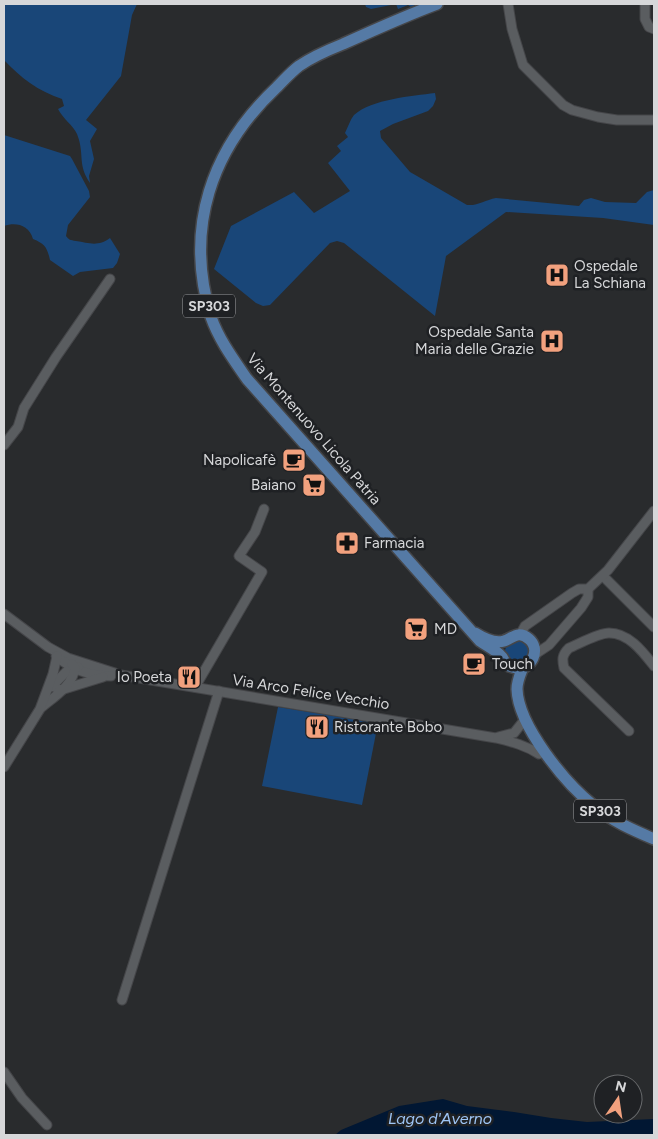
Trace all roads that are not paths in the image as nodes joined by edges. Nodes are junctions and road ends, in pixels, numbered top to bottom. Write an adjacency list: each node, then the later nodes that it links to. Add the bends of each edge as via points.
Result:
1 (437, 4): 14 (main road, Via Montenuovo Licola Patria / SP303, via 383,25 299,66 268,95 245,120 222,157 211,184 201,246 203,279 212,318 225,347 247,379)
2 (508, 4): 5 (street, via 523,65 563,105 598,117)
3 (644, 4): 4 (street, via 645,18 649,27)
4 (654, 29)
5 (654, 120)
6 (110, 279): 7 (street, via 56,357 24,408 18,427)
7 (4, 445)
8 (264, 509): 31 (street, via 255,532 239,556 262,572)
9 (654, 511): 10 (street)
10 (603, 576): 11 (street); 13 (street)
11 (588, 589): 15 (street, via 572,593 526,626); 18 (street, via 588,598 581,608 549,645)
12 (4, 614): 17 (street)
13 (654, 627)
14 (475, 633): 16 (main road, Via Montenuovo Licola Patria, via 492,641); 20 (main road, Via Montenuovo Licola Patria, via 480,641)
15 (520, 635): 16 (main road); 18 (main road, via 529,638 534,646)
16 (504, 641): 20 (main road)
17 (48, 647): 19 (street); 21 (street)
18 (534, 655): 25 (main road)
19 (57, 656): 23 (street); 27 (street)
20 (502, 657): 26 (main road, Via Montenuovo Licola Patria)
21 (68, 658): 23 (street); 24 (street)
22 (654, 666): 37 (street, via 642,650 620,635 607,633 564,652 564,668)
23 (75, 668): 24 (street); 29 (street); 30 (street); 32 (street, via 73,677)
24 (96, 668): 28 (street)
25 (523, 668): 26 (main road); 38 (main road, via 518,682 518,698)
26 (510, 671): 36 (main road)
27 (53, 674): 30 (street); 34 (street)
28 (121, 675): 29 (street); 31 (street, Via Arco Felice Vecchio)
29 (109, 676): 32 (street)
30 (54, 684): 32 (street); 34 (street)
31 (195, 687): 33 (street, Via Arco Felice Vecchio)
32 (61, 690): 35 (street)
33 (220, 691): 39 (street, Via Arco Felice Vecchio); 43 (street)
34 (45, 696): 35 (street)
35 (40, 709): 40 (street)
36 (522, 723): 38 (main road); 39 (street, via 514,733)
37 (629, 731)
38 (528, 737): 39 (street, Via Arco Felice Vecchio); 41 (main road, SP303); 41 (main road)
39 (496, 738)
40 (4, 768)
41 (556, 768): 42 (main road, SP303, via 594,806)
42 (654, 839)
43 (122, 1000)
44 (4, 1072): 45 (street)
45 (47, 1126)

